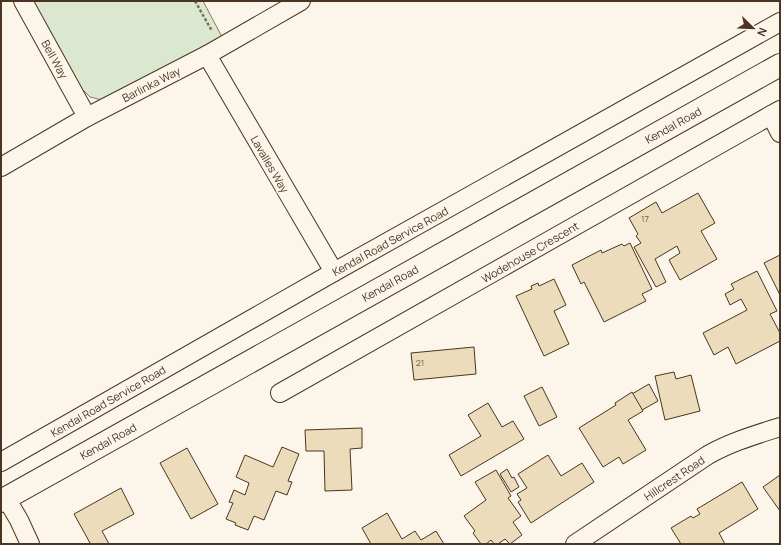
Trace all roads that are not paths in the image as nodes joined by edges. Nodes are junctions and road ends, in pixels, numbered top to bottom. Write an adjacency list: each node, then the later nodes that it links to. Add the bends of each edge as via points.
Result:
1 (23, 1): 7 (street, Bell Way)
2 (301, 1): 4 (street, Barlinka Way)
3 (780, 22): 10 (street, Kendal Road Service Road)
4 (214, 51): 7 (street, Barlinka Way); 10 (street, Lavalles Way)
5 (780, 65): 14 (main road, Kendal Road)
6 (776, 113): 8 (street); 11 (street, Wodehouse Crescent)
7 (87, 117): 9 (street, Barlinka Way)
8 (780, 133)
9 (1, 167)
10 (334, 272): 13 (street, Kendal Road Service Road)
11 (280, 393)
12 (780, 427): 15 (street, Hillcrest Road, via 714,452)
13 (1, 462)
14 (4, 500): 16 (street, via 19,520)
15 (600, 537): 17 (street, Hillcrest Road)
16 (30, 544)
17 (575, 544)

